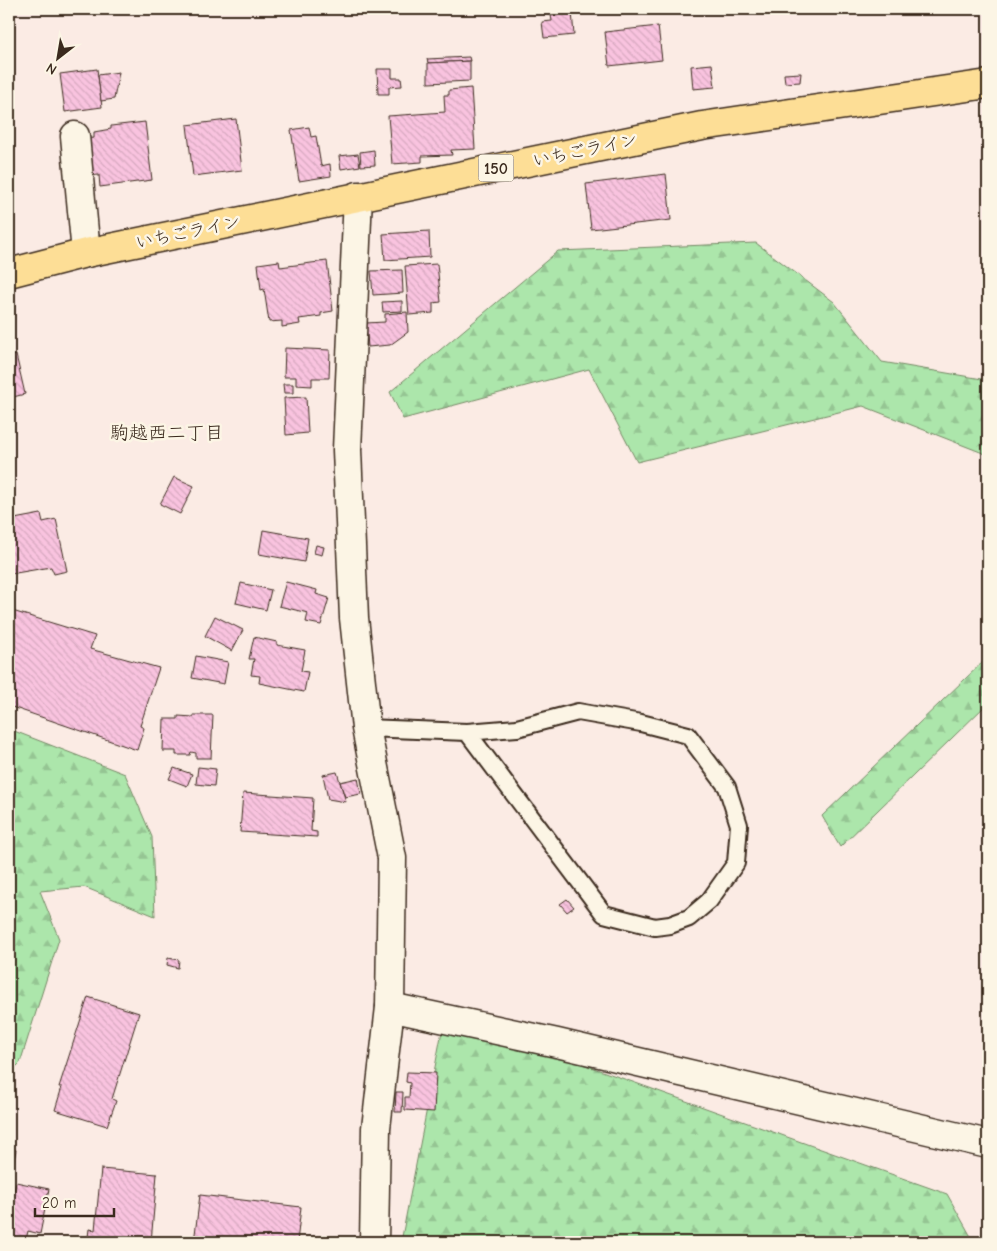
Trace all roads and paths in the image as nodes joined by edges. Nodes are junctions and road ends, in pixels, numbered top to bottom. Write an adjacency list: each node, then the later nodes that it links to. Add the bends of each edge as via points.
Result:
1 (988, 84): 3 (highway, いちごライン / 150, via 702,126)
2 (75, 136): 4 (street)
3 (358, 196): 4 (highway, いちごライン / 150); 6 (street, via 346,450 354,618)
4 (86, 253): 5 (highway, いちごライン / 150)
5 (9, 273)
6 (366, 728): 7 (lane); 8 (street, via 392,858)
7 (468, 732): 7 (lane, via 604,914 655,927 689,918 709,901 736,863 739,825 727,786 688,735 578,712 517,728)
8 (390, 1006): 9 (street); 10 (street, via 376,1128)
9 (988, 1144)
10 (374, 1242)

